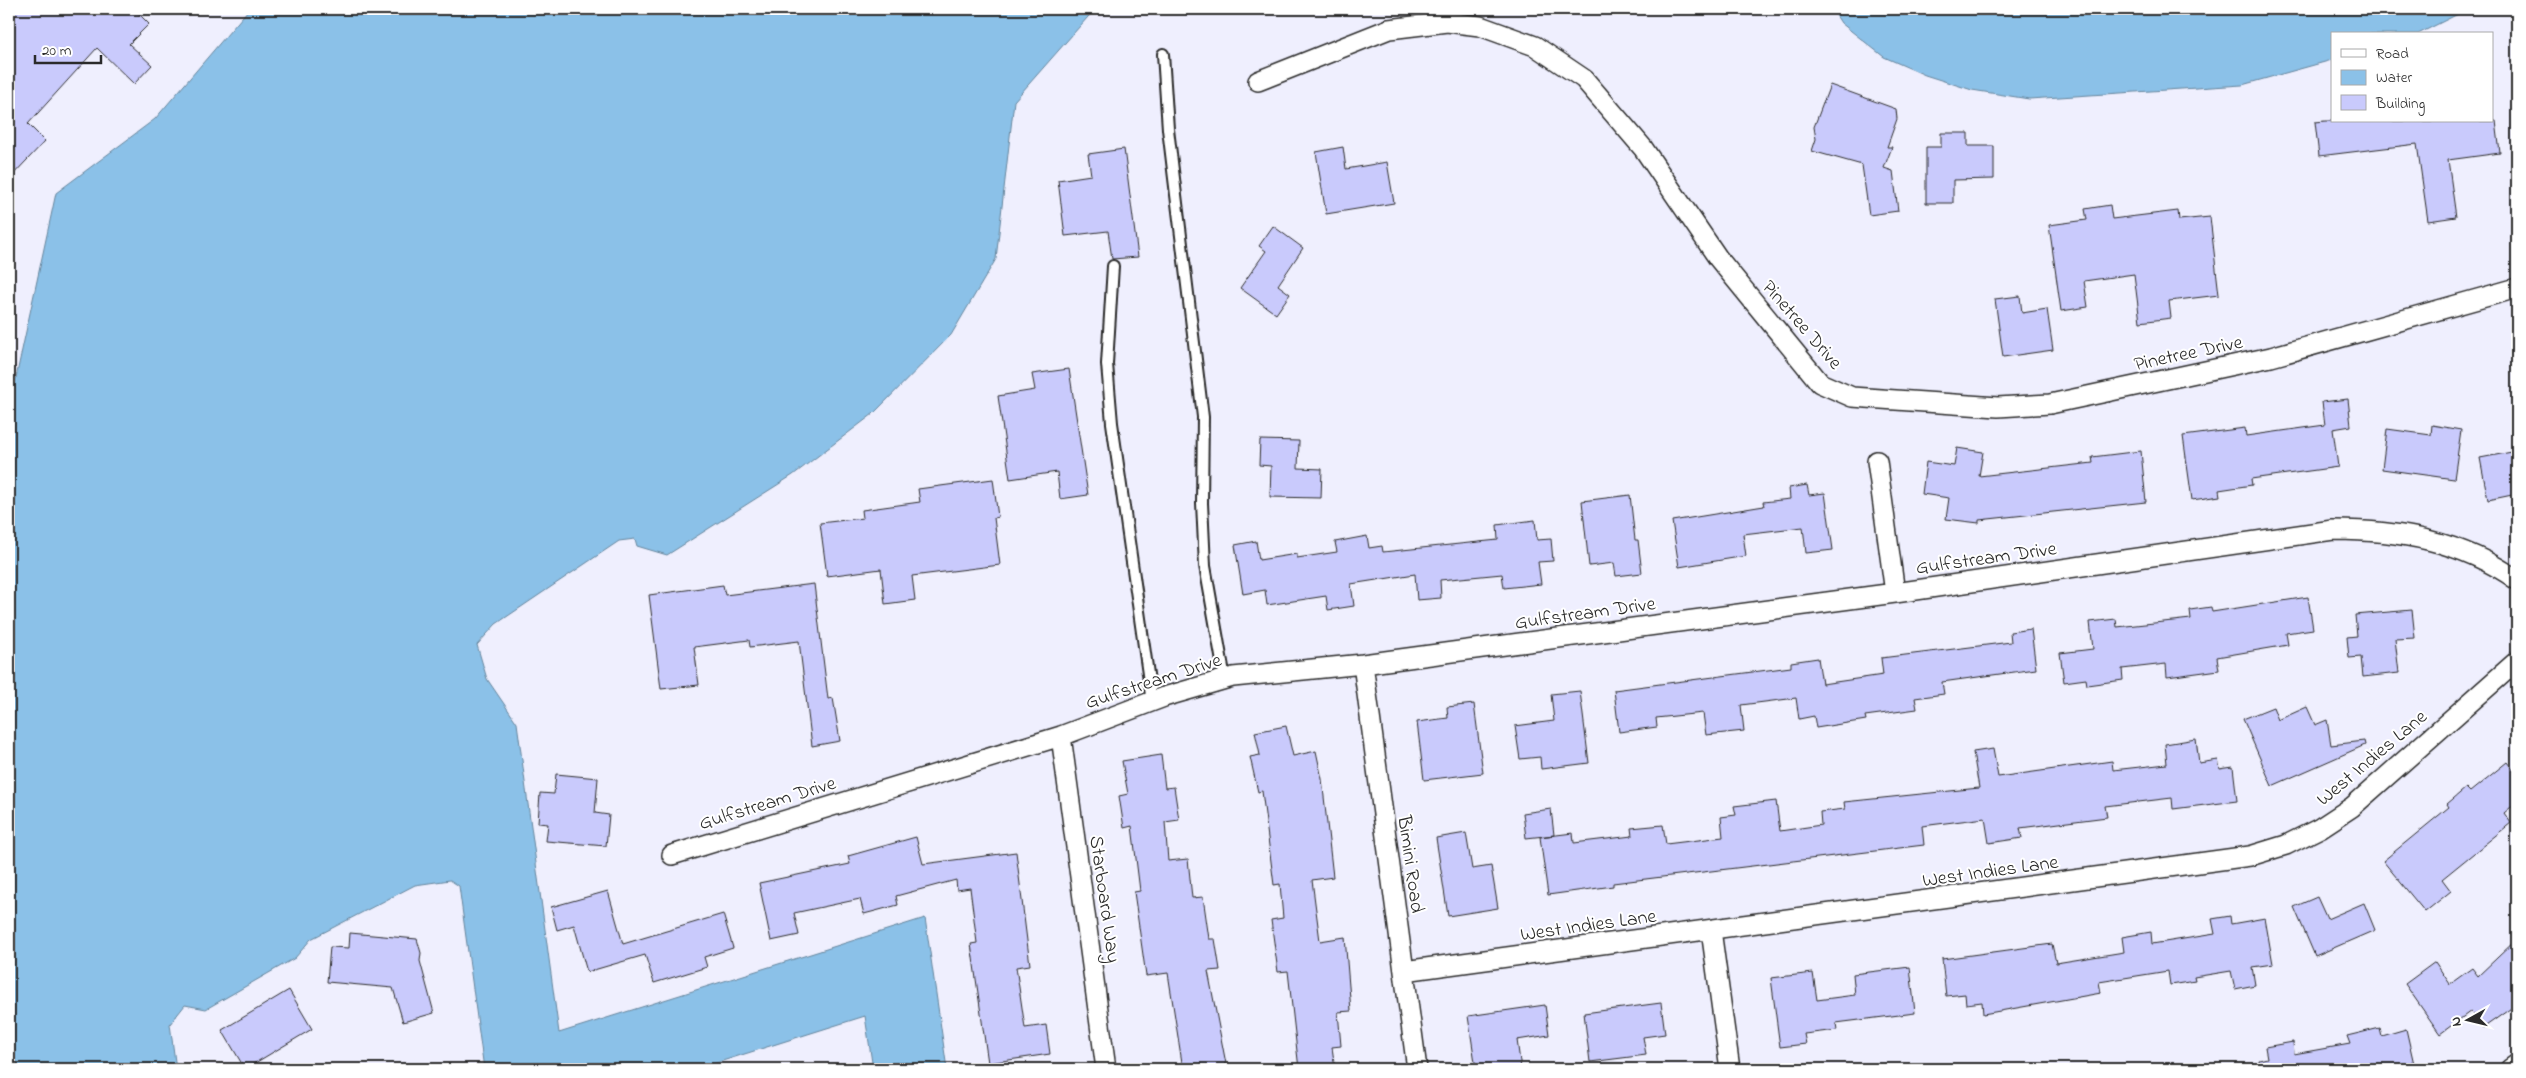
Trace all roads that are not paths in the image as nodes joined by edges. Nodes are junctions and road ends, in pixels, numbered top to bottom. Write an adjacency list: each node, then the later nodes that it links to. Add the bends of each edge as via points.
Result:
1 (1163, 54): 10 (lane, via 1168,129 1203,417 1205,566)
2 (1258, 81): 4 (street, Pinetree Drive, via 1390,29 1447,22 1480,26 1536,46 1584,79 1643,148 1718,258 1820,383 1852,397 1998,407 2050,404 2271,357)
3 (1113, 266): 11 (lane, via 1107,364 1112,424)
4 (2517, 288)
5 (1877, 461): 7 (street)
6 (2517, 580): 7 (street, Gulfstream Drive, via 2482,559 2410,534 2333,530)
7 (1895, 593): 9 (street, Gulfstream Drive)
8 (2517, 661): 14 (street, West Indies Lane, via 2352,807 2320,828 2286,844 2232,860)
9 (1363, 664): 10 (street, Gulfstream Drive); 15 (street, Bimini Road)
10 (1225, 679): 11 (street, Gulfstream Drive)
11 (1152, 702): 12 (street, Gulfstream Drive)
12 (1060, 736): 13 (street, Gulfstream Drive); 17 (street, Starboard Way)
13 (672, 855)
14 (1711, 930): 15 (street, West Indies Lane); 19 (street)
15 (1404, 971): 18 (street, Bimini Road)
16 (2517, 1064): 20 (street)
17 (1106, 1069)
18 (1417, 1069)
19 (1730, 1069)
20 (2510, 1069)

